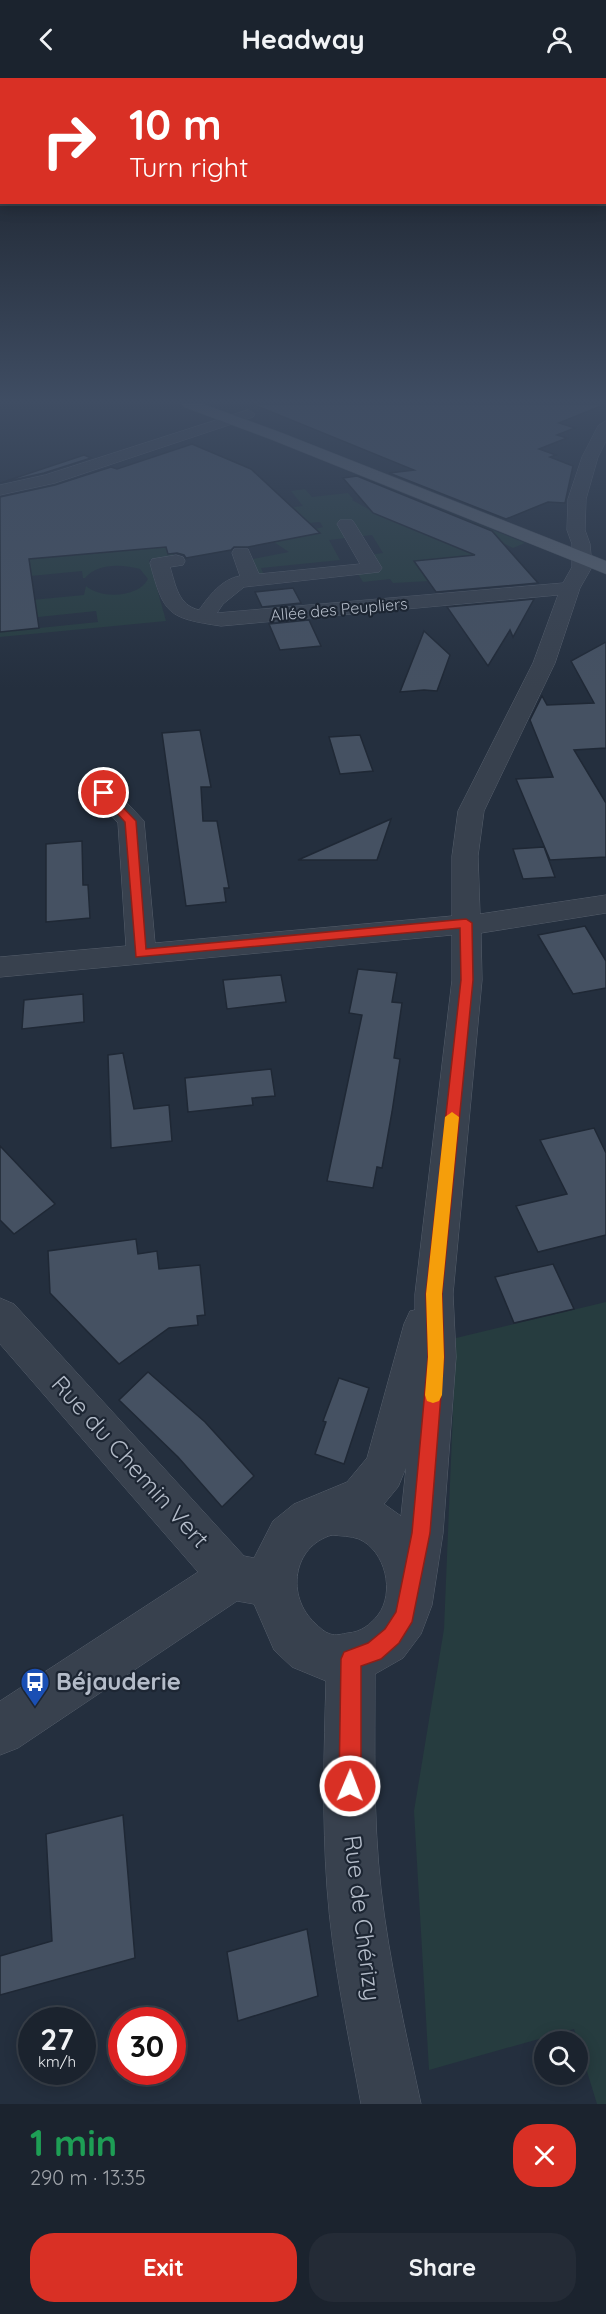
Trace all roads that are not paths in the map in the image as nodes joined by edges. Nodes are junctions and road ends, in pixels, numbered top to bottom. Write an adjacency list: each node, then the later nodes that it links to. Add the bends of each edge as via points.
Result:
1 (448, 499): 4 (main road)
2 (578, 499): 4 (street, via 576,530)
3 (346, 524): 9 (street, via 372,568)
4 (582, 551): 6 (main road); 8 (main road); 10 (street, via 582,567)
5 (241, 553): 9 (street)
6 (606, 553)
7 (176, 561): 11 (street, Allée des Peupliers, via 159,563 171,603 185,615)
8 (606, 568)
9 (251, 579): 11 (street, via 238,582 216,600)
10 (570, 588): 11 (street, Allée des Peupliers, via 221,620); 14 (street, via 544,663 471,811 465,856)
11 (204, 618)
12 (104, 793): 15 (street, via 131,821)
13 (606, 904): 14 (street)
14 (466, 923): 15 (street); 17 (street, via 467,980)
15 (141, 954): 16 (street)
16 (0, 968)
17 (434, 1294): 19 (street, via 383,1472 362,1497); 21 (street, via 436,1357 429,1453 421,1533)
18 (0, 1316): 20 (street, Rue du Chemin Vert)
19 (332, 1513): 20 (street, via 309,1521 290,1536 277,1558); 21 (street, via 356,1515 378,1525 396,1544 406,1566)
20 (252, 1581): 22 (street, via 305,1648 327,1658); 23 (street)
21 (410, 1590): 22 (street, via 405,1615 392,1636 374,1652)
22 (351, 1659): 24 (street, Rue de Chérizy, via 349,1820 354,1889)
23 (0, 1730)
24 (391, 2104)

